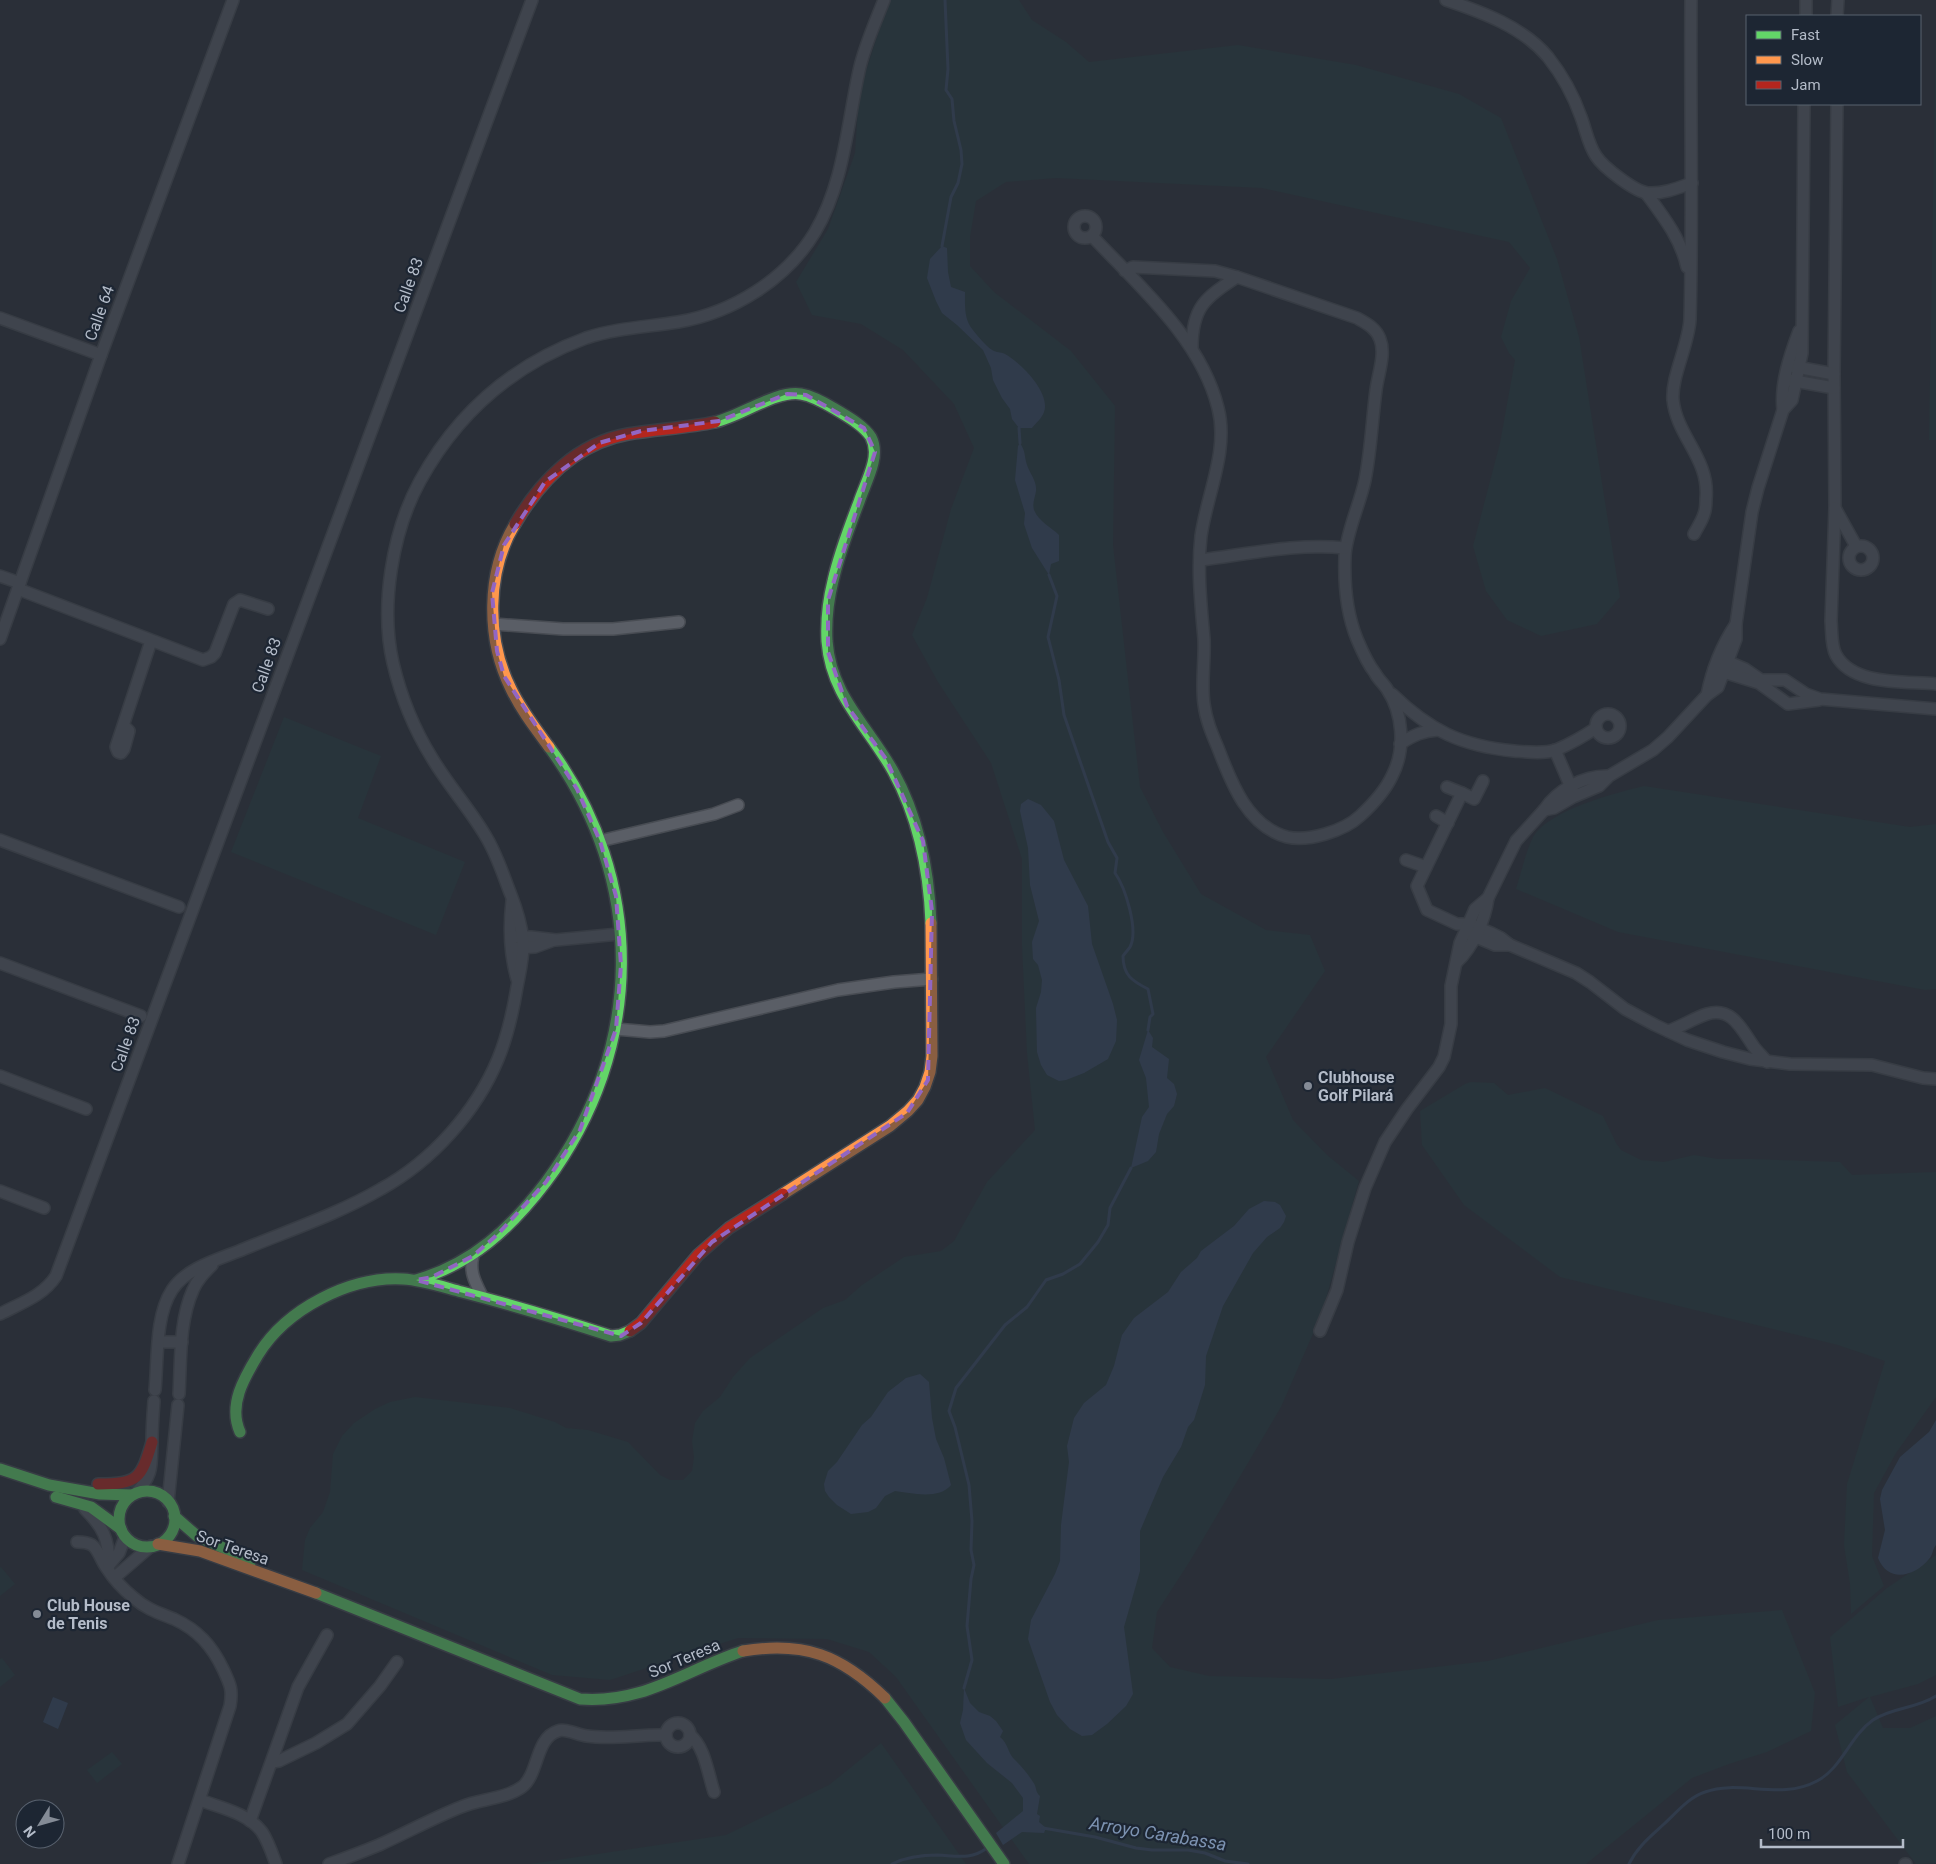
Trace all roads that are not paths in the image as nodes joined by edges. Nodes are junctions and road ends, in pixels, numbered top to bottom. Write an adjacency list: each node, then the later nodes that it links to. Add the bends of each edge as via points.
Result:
1 (233, 0): 21 (street, Calle 64)
2 (532, 0): 79 (street, Calle 83, via 56,1276 40,1294)
3 (884, 0): 63 (street, via 860,65 841,169 830,202 796,258 743,300 707,316 590,337 545,356 514,374 492,390 460,422 426,471 402,522 391,576 388,612 392,659 402,697 433,759 485,835 502,871 512,900 510,918)
4 (1446, 0): 8 (street)
5 (1691, 0): 13 (street)
6 (1806, 0): 9 (street)
7 (1838, 0): 10 (street)
8 (1459, 2): 14 (street, via 1490,16 1531,41 1546,55 1563,76 1573,96 1596,156 1618,177)
9 (1806, 15)
10 (1838, 15)
11 (1804, 105): 22 (street, via 1802,352)
12 (1837, 105): 23 (street)
13 (1692, 183): 14 (street); 18 (street)
14 (1646, 193): 18 (street, via 1684,253)
15 (1092, 236): 16 (street)
16 (1124, 271): 17 (street, via 1133,267 1192,269); 20 (street)
17 (1237, 277): 20 (street, via 1206,299 1199,310 1192,332); 29 (street, via 1357,318 1379,334 1383,346 1370,450 1361,498)
18 (1691, 284): 27 (street, via 1688,335 1673,396 1680,426 1702,463 1705,475 1705,513)
19 (0, 318): 21 (street)
20 (1192, 348): 30 (street, via 1207,377 1218,409 1221,432 1220,453 1201,537)
21 (101, 355): 32 (street, Calle 64)
22 (1793, 367): 23 (street); 24 (street)
23 (1834, 374): 25 (street)
24 (1790, 380): 25 (street); 38 (street, via 1781,395 1783,410 1752,512 1736,624 1726,640)
25 (1834, 388): 26 (street)
26 (1835, 508): 28 (street); 40 (street, via 1831,621 1836,655 1856,674 1873,679)
27 (1694, 534)
28 (1856, 546)
29 (1345, 548): 30 (street, via 1277,548); 41 (street, via 1344,581 1348,611 1366,660)
30 (1200, 560): 47 (street, via 1203,694 1208,722 1234,789 1266,827 1286,837 1299,838 1337,831 1354,822 1393,775)
31 (0, 576): 32 (street)
32 (19, 586): 36 (street, Calle 64); 37 (street)
33 (268, 609): 37 (street, via 237,601 216,654 207,659 198,659)
34 (679, 622): 35 (street, via 613,629)
35 (494, 624): 57 (street, via 504,676 520,706 561,762); 65 (street, via 492,593 496,571 504,545 518,518 545,482 578,454 598,443 641,431 719,421 796,393 806,395 864,428 875,452 828,600 828,652 847,706 886,759 923,841 932,911)
36 (0, 639)
37 (151, 641): 44 (street)
38 (1724, 659): 39 (street); 42 (street, via 1761,680 1785,680)
39 (1719, 671): 42 (street, via 1758,684 1788,704); 51 (street, via 1718,687 1707,694 1653,750 1609,776 1597,775)
40 (1936, 684)
41 (1388, 690): 46 (street, via 1407,709); 47 (street, via 1401,725)
42 (1820, 699): 43 (street)
43 (1936, 708)
44 (124, 726)
45 (1596, 728): 48 (street)
46 (1438, 730): 47 (street, via 1424,731); 48 (street, via 1465,742 1496,749)
47 (1400, 744)
48 (1555, 750): 51 (street)
49 (1483, 781): 52 (street, via 1474,799)
50 (1448, 787): 52 (street)
51 (1573, 791): 61 (street, via 1556,795 1516,841 1488,898 1475,909)
52 (1462, 793): 55 (street, via 1459,812)
53 (738, 805): 57 (street, via 714,814)
54 (1436, 816): 55 (street)
55 (1448, 823): 59 (street, via 1441,852)
56 (0, 840): 60 (street)
57 (600, 841): 62 (street, via 616,896)
58 (1406, 860): 59 (street)
59 (1426, 867): 61 (street, via 1426,882 1417,886 1427,910)
60 (179, 907)
61 (1471, 930): 68 (street, via 1495,945 1510,946 1576,973 1626,1010); 80 (street, via 1460,943 1451,986 1451,1024 1444,1057 1385,1142 1365,1188 1337,1290)
62 (619, 934): 63 (street); 67 (street, via 621,965)
63 (517, 943): 76 (street, via 513,965 518,982 509,1026 497,1062 463,1118 421,1161 386,1187)
64 (0, 963): 66 (street)
65 (932, 979): 67 (street, via 838,990 664,1031); 78 (street, via 931,1063 920,1098 890,1126 729,1228 698,1255 630,1332 611,1336)
66 (140, 1016)
67 (616, 1029): 75 (street, via 592,1103 564,1156 525,1208)
68 (1668, 1031): 69 (street, via 1723,1052); 69 (street, via 1705,1015 1723,1013 1736,1020)
69 (1767, 1062): 71 (street, via 1872,1066)
70 (0, 1076): 72 (street)
71 (1936, 1079)
72 (86, 1109)
73 (0, 1192): 74 (street)
74 (44, 1208)
75 (473, 1256): 77 (street, via 432,1277); 78 (street, via 470,1266)
76 (218, 1259): 81 (street, via 193,1271 169,1294 162,1312); 82 (street, via 193,1289)
77 (416, 1280): 78 (street); 83 (street, via 392,1279 349,1287 305,1308 284,1324 265,1342 241,1385 235,1418)
78 (482, 1296)
79 (0, 1314)
80 (1320, 1331)
81 (159, 1342): 82 (street); 84 (street)
82 (182, 1342): 90 (street)
83 (240, 1432)
84 (152, 1442): 87 (street, via 145,1465 133,1481); 88 (street, via 150,1472)
85 (0, 1469): 87 (street)
86 (0, 1476): 89 (street, Sor Teresa, via 46,1495)
87 (49, 1485): 88 (street, via 100,1494)
88 (134, 1495): 90 (street, via 153,1492); 92 (street, via 126,1500 119,1514)
89 (71, 1500): 92 (street, Sor Teresa, via 97,1509); 95 (street, via 83,1507 104,1531 108,1543)
90 (168, 1502): 91 (street, Sor Teresa)
91 (174, 1516): 94 (street, via 172,1530 164,1541); 97 (street, Sor Teresa, via 197,1536)
92 (123, 1533): 94 (street, Sor Teresa, via 137,1545); 95 (street, via 119,1553)
93 (77, 1542): 95 (street, via 93,1545)
94 (154, 1545): 96 (street); 97 (street, Sor Teresa, via 200,1551)
95 (108, 1566): 96 (street)
96 (114, 1578): 104 (street, via 145,1608 179,1622 210,1644 231,1687 230,1706)
97 (297, 1586): 109 (street, Sor Teresa, via 590,1701 636,1695 724,1658 760,1647 799,1648 827,1656 855,1672 884,1697)
98 (327, 1635): 102 (street, via 298,1687)
99 (397, 1662): 102 (street, via 347,1724 322,1740)
100 (666, 1735): 101 (street, via 670,1743 678,1747 687,1743); 101 (street, via 670,1726 678,1723 686,1726); 108 (street, via 618,1738 561,1730 549,1736 530,1778 514,1792 463,1806 377,1846)
101 (690, 1735): 103 (street, via 696,1740)
102 (272, 1762): 105 (street)
103 (714, 1792)
104 (200, 1800): 105 (street, via 240,1814); 106 (street)
105 (250, 1821): 107 (street, via 261,1831)
106 (178, 1864)
107 (276, 1864)
108 (329, 1864)
109 (1004, 1864)

